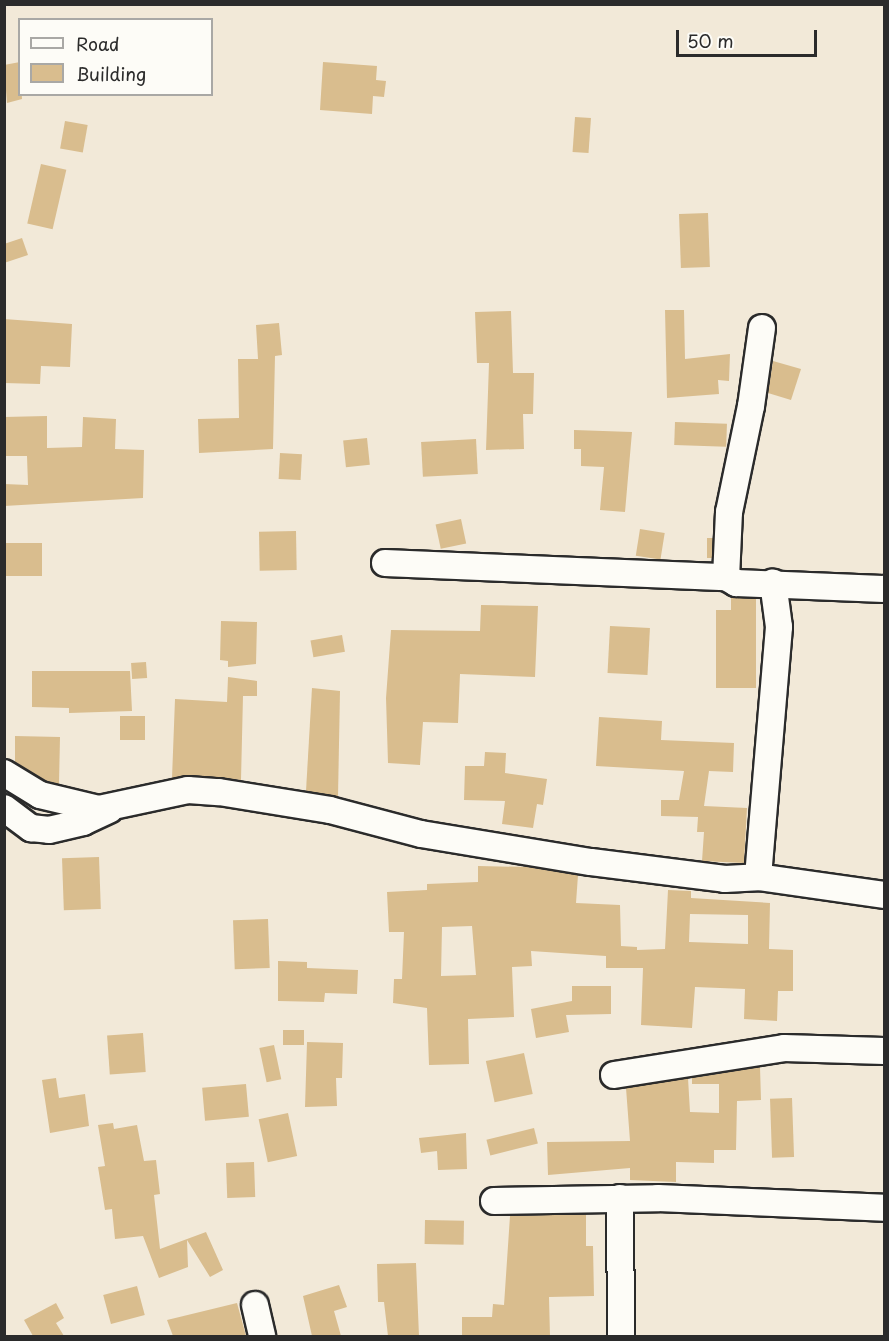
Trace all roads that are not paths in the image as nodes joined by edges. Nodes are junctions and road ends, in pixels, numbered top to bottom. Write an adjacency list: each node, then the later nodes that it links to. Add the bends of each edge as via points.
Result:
1 (762, 328): 3 (street, via 729,512)
2 (385, 563): 3 (street)
3 (726, 577): 4 (street, via 736,583)
4 (773, 582): 5 (street); 9 (street, via 779,627)
5 (885, 589)
6 (4, 773): 7 (street, via 40,795 70,804 99,809)
7 (117, 806): 8 (street, via 83,822 49,830 31,828); 9 (street, via 188,790 219,792 330,810 421,834 591,862 725,879)
8 (4, 808)
9 (758, 878): 10 (street)
10 (885, 895)
11 (885, 1051): 12 (street, via 784,1048)
12 (614, 1075)
13 (620, 1198): 14 (street); 15 (street); 18 (street)
14 (494, 1201)
15 (885, 1208)
16 (255, 1305): 17 (street)
17 (262, 1336)
18 (621, 1336)

